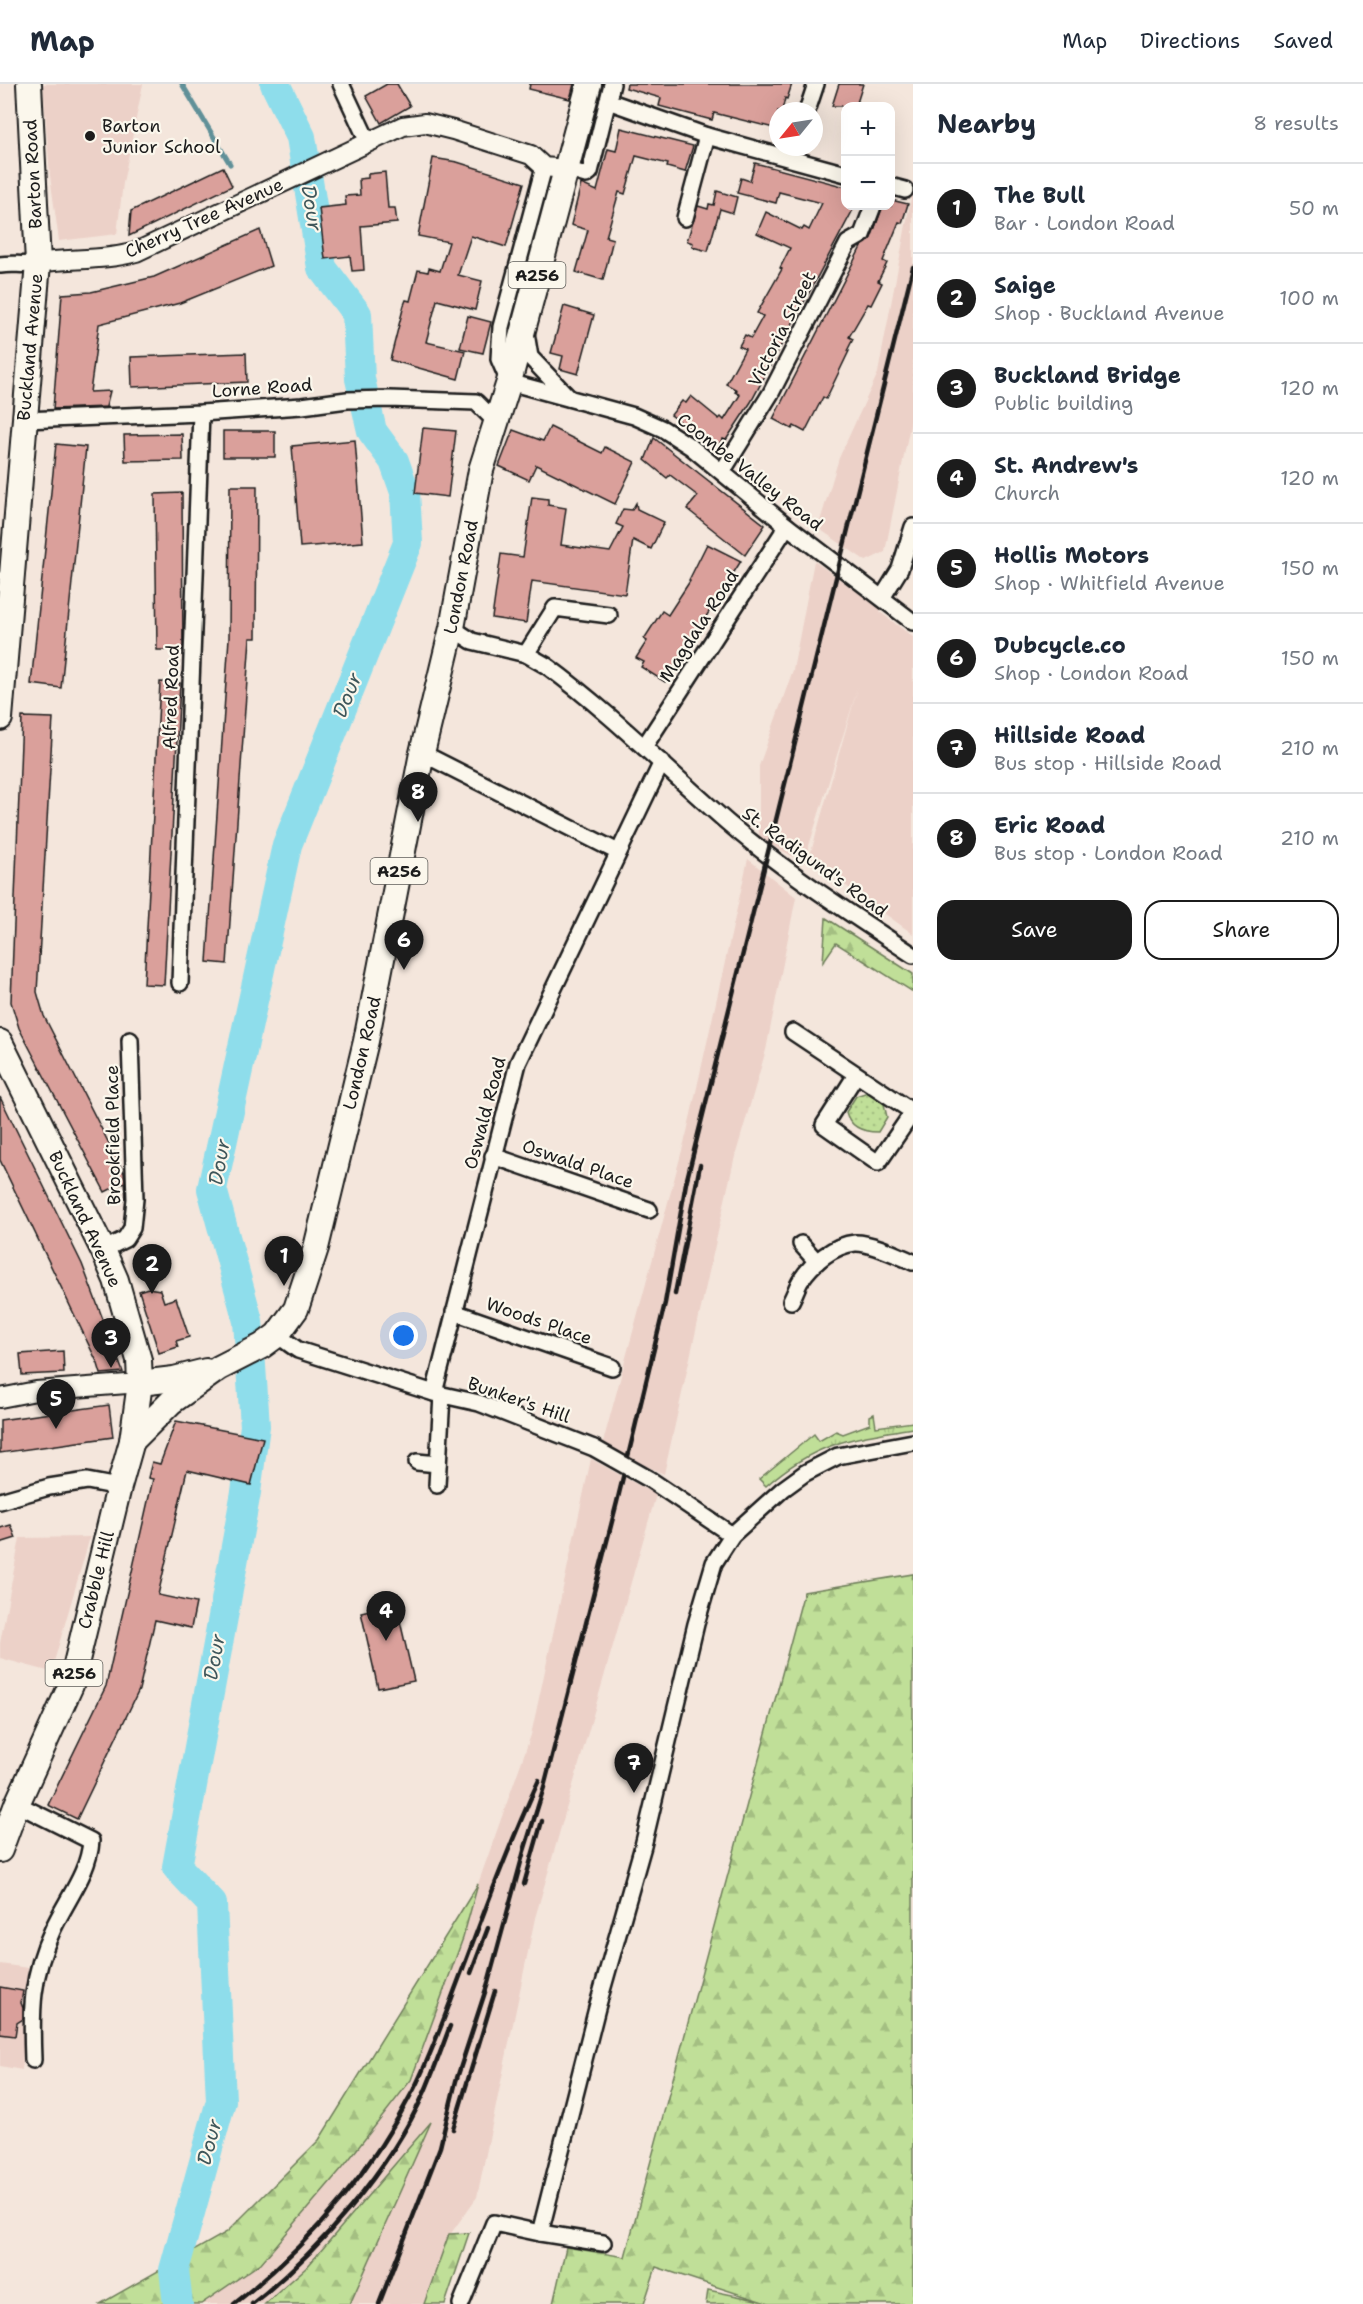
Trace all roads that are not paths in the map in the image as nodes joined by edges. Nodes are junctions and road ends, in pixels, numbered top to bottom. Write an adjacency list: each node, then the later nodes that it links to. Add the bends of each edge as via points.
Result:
1 (28, 84): 16 (main road, Barton Road)
2 (341, 84): 9 (street)
3 (589, 84): 12 (main road, London Road / A256)
4 (612, 84): 6 (street)
5 (816, 84): 7 (street)
6 (608, 101): 8 (street); 12 (street, via 590,172 586,175)
7 (810, 102)
8 (707, 136): 10 (street); 15 (street)
9 (368, 142): 12 (street, Cherry Tree Avenue, via 403,126 425,123 531,155); 16 (street, Cherry Tree Avenue, via 136,252 119,257)
10 (769, 148)
11 (800, 156): 13 (street)
12 (554, 168): 18 (main road, London Road / A256); 19 (street, London Road, via 501,327 499,359)
13 (841, 172)
14 (871, 210): 24 (street, Victoria Street, via 862,235 848,243 771,393)
15 (685, 218)
16 (38, 263): 17 (street); 22 (main road, Buckland Avenue)
17 (0, 265)
18 (524, 324): 19 (main road, London Road / A256); 20 (street, via 530,357)
19 (509, 382): 20 (street, Coombe Valley Road); 23 (main road, London Road / A256)
20 (569, 398): 24 (street, Coombe Valley Road, via 634,416 663,429)
21 (201, 413): 22 (street, Lorne Road); 23 (street, Lorne Road, via 389,399 476,402); 38 (street, Alfred Road)
22 (24, 420): 32 (main road, Buckland Avenue)
23 (495, 420): 30 (main road, London Road / A256, via 481,470)
24 (722, 472): 25 (street, Coombe Valley Road)
25 (787, 526): 27 (street, Coombe Valley Road); 33 (street, Magdala Road)
26 (913, 527): 27 (street, via 900,569)
27 (882, 598): 29 (street, Coombe Valley Road)
28 (609, 615): 31 (street, via 555,608)
29 (913, 622)
30 (452, 628): 31 (street, St. Radigund's Road, via 472,641); 34 (main road, London Road / A256)
31 (526, 654): 33 (street, St. Radigund's Road, via 567,681)
32 (0, 709)
33 (644, 747): 35 (street, St. Radigund's Road)
34 (422, 753): 36 (street); 52 (main road, London Road / A256, via 366,1041 318,1236 296,1309)
35 (662, 762): 36 (street, Oswald Road); 37 (street, St. Radigund's Road, via 764,853)
36 (618, 852): 44 (street, Oswald Road, via 518,1063)
37 (913, 955)
38 (180, 983)
39 (793, 1032): 42 (street)
40 (130, 1040): 47 (street, Brookfield Place, via 135,1199 132,1228 125,1239)
41 (0, 1042): 47 (main road, Buckland Avenue / A256)
42 (856, 1075): 43 (street); 43 (street, via 824,1125 878,1163)
43 (913, 1112)
44 (493, 1156): 45 (street, Oswald Place); 51 (street, Oswald Road)
45 (649, 1210)
46 (801, 1244): 48 (street)
47 (103, 1250): 55 (main road, Buckland Avenue / A256, via 116,1280 139,1360)
48 (817, 1262): 49 (street, via 837,1247 856,1243); 50 (street, via 801,1279)
49 (913, 1262)
50 (791, 1301)
51 (454, 1312): 53 (street, Woods Place); 56 (street, Oswald Road)
52 (270, 1341): 54 (main road, London Road / A256); 56 (street, Bunker's Hill)
53 (612, 1367)
54 (219, 1368): 55 (main road, London Road / A256); 58 (main road, London Road / A256, via 171,1402)
55 (140, 1383): 57 (street); 58 (main road, Buckland Avenue / A256)
56 (438, 1394): 61 (street, Oswald Road); 65 (street, Bunker's Hill, bridge, via 479,1403 594,1448 650,1479)
57 (0, 1398)
58 (132, 1441): 63 (main road, Crabble Hill / A256)
59 (913, 1442): 65 (street, via 838,1456 822,1463 783,1489)
60 (417, 1462): 61 (street)
61 (438, 1464): 62 (street, Oswald Road)
62 (437, 1485)
63 (119, 1487): 64 (street, via 87,1481 49,1487); 66 (main road, Crabble Hill / A256, via 71,1685)
64 (0, 1502)
65 (732, 1535): 69 (street, via 714,1563 696,1624 643,1846)
66 (17, 1804): 67 (main road, Crabble Hill / A256); 68 (street, via 91,1840 90,1857 52,1930 33,1987)
67 (0, 1850)
68 (33, 2060)
69 (540, 2234): 70 (street); 71 (street, via 494,2223)
70 (603, 2243)
71 (461, 2304)

